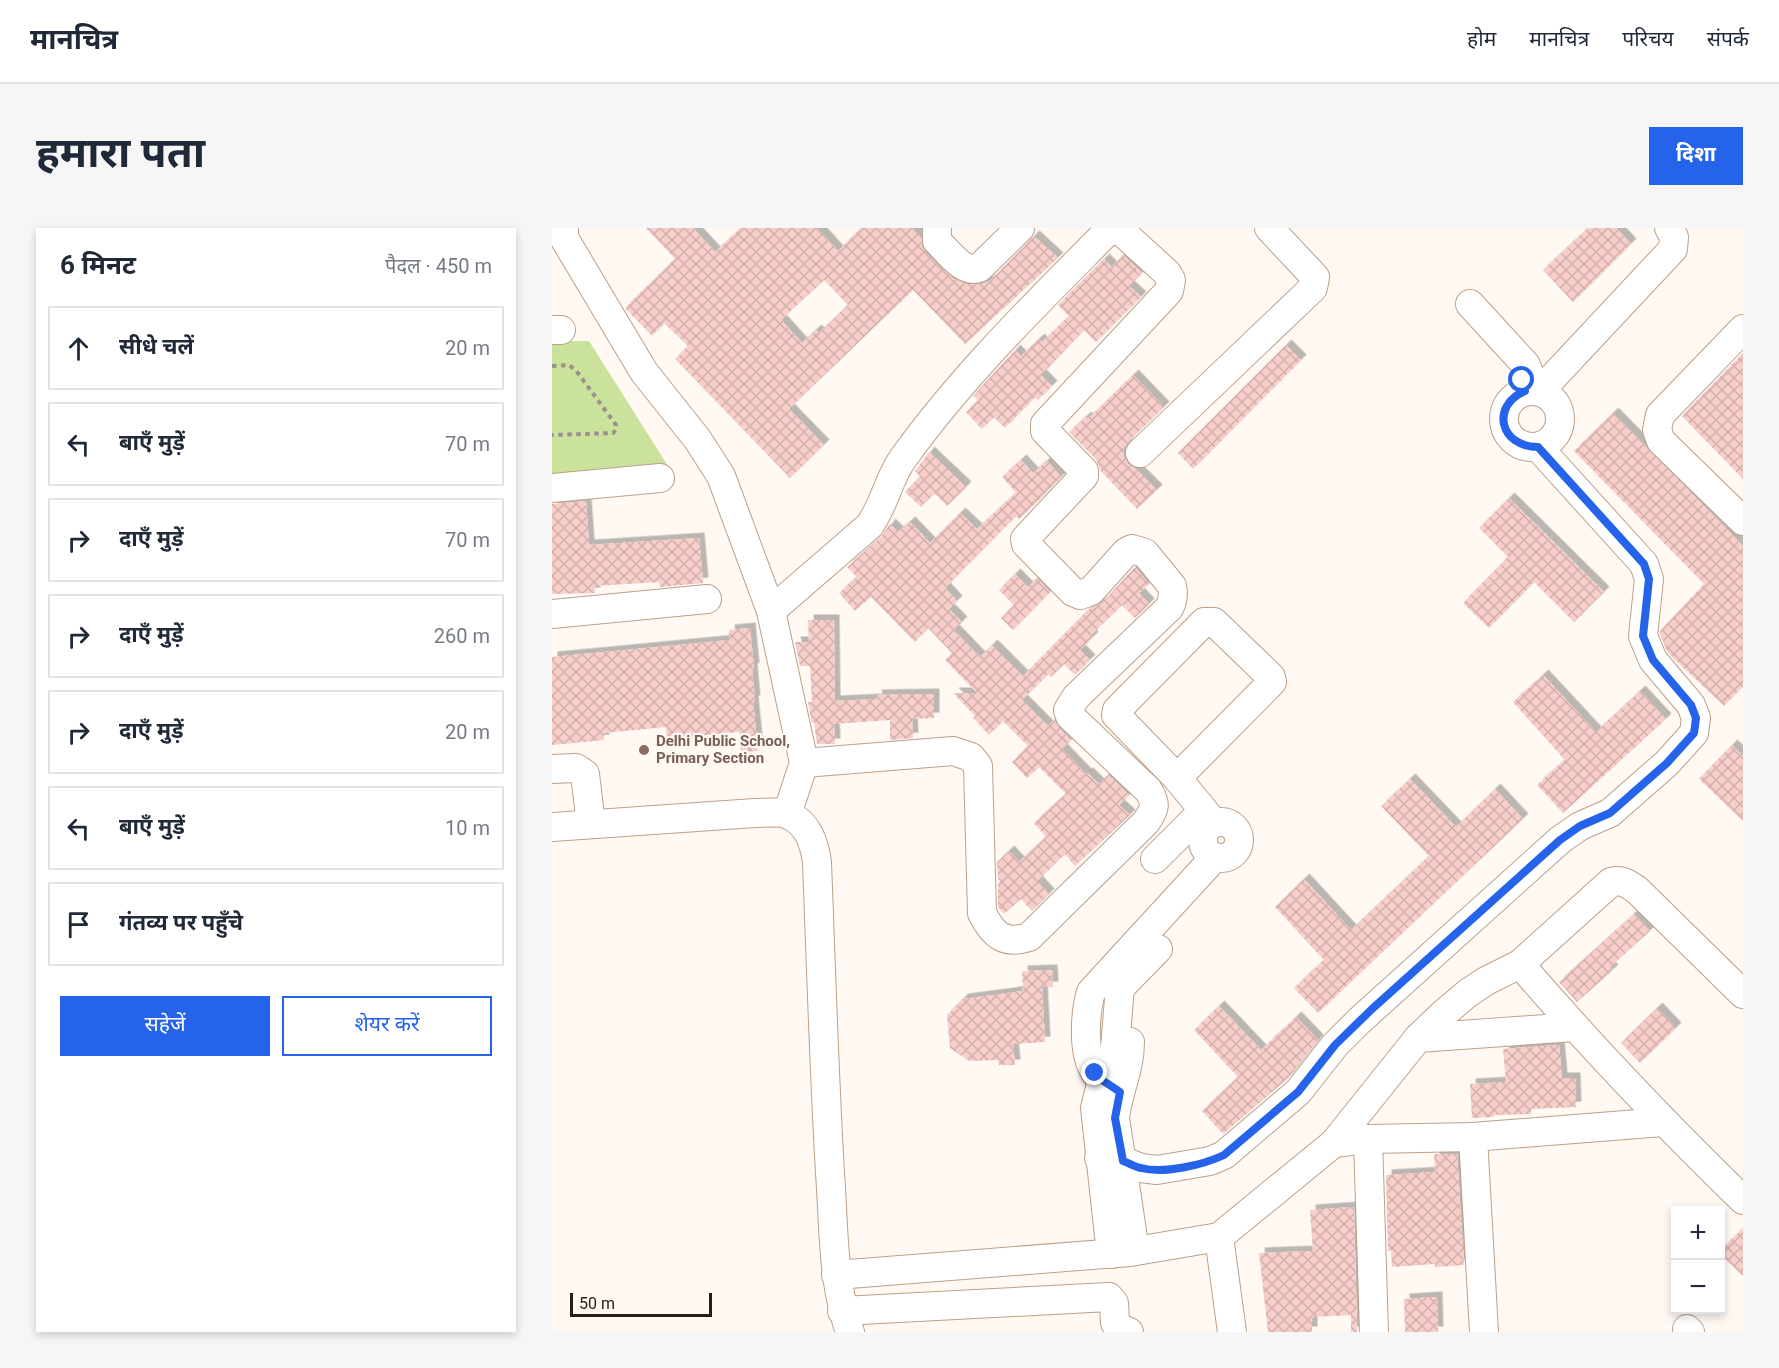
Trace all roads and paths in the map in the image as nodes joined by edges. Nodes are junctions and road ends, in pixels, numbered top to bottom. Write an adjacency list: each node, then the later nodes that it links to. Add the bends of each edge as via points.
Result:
1 (564, 228): 17 (street, via 564,238 644,372 721,476)
2 (937, 228): 3 (street, via 937,241 966,269 973,270)
3 (1020, 228)
4 (1269, 228): 12 (street, via 1315,277 1313,288)
5 (1669, 228): 9 (street, via 1674,237 1673,249)
6 (1467, 308): 9 (street)
7 (1743, 329): 15 (street, via 1660,416 1657,430 1661,441)
8 (552, 366): 10 (path, via 568,365 575,369 616,425 613,433)
9 (1533, 391): 11 (street, via 1557,404 1561,422 1553,438); 11 (street, via 1516,395 1503,420 1511,438 1519,444)
10 (552, 435)
11 (1538, 447): 37 (street, via 1644,564 1649,579 1643,636 1653,660 1691,705 1696,718 1694,733 1667,763 1610,813 1560,840 1384,997 1335,1045 1298,1092 1224,1155 1157,1170)
12 (1140, 453)
13 (660, 478): 14 (street)
14 (552, 488)
15 (1743, 521)
16 (707, 599): 18 (street)
17 (771, 611): 19 (street); 19 (street, via 869,526 900,462 944,404 1106,233 1112,229 1123,233 1167,273 1171,280 1169,291 1045,424 1045,431 1084,476 1025,539 1080,595 1091,591 1132,549 1145,553 1172,586 1174,592 1168,608 1076,697 1068,710 1155,800 1155,809 1146,822 1029,937 1017,941 1002,938 990,929 982,913 978,766 971,757 953,751)
18 (552, 614)
19 (804, 763): 22 (street)
20 (552, 769): 24 (street, via 576,768 585,774)
21 (1177, 778): 21 (street, via 1272,682 1214,622 1204,622 1116,713); 23 (street)
22 (787, 814): 24 (street); 41 (street, via 804,825 818,862)
23 (1208, 817): 26 (street); 32 (street, via 1236,828 1239,845 1232,855 1215,857 1091,992 1086,1015 1088,1051 1092,1067)
24 (591, 824): 25 (street)
25 (552, 827)
26 (1155, 859)
27 (1162, 955): 32 (street, via 1132,997 1130,1057)
28 (1520, 964): 29 (street, via 1598,892 1618,880 1657,908); 30 (street); 31 (street, via 1468,993)
29 (1743, 994)
30 (1574, 1027): 31 (street); 33 (street)
31 (1418, 1038): 36 (street)
32 (1111, 1086): 37 (street, via 1115,1118)
33 (1663, 1122): 34 (street); 38 (street)
34 (1473, 1137): 35 (street); 46 (street)
35 (1368, 1139): 36 (street); 45 (street)
36 (1334, 1143): 39 (street)
37 (1111, 1160): 40 (street)
38 (1743, 1200)
39 (1219, 1237): 40 (street); 44 (street)
40 (1123, 1252): 41 (street)
41 (836, 1275): 42 (street)
42 (846, 1321): 43 (street, via 1109,1297 1114,1303 1115,1323)
43 (1129, 1332)
44 (1232, 1332)
45 (1374, 1332)
46 (1484, 1332)

